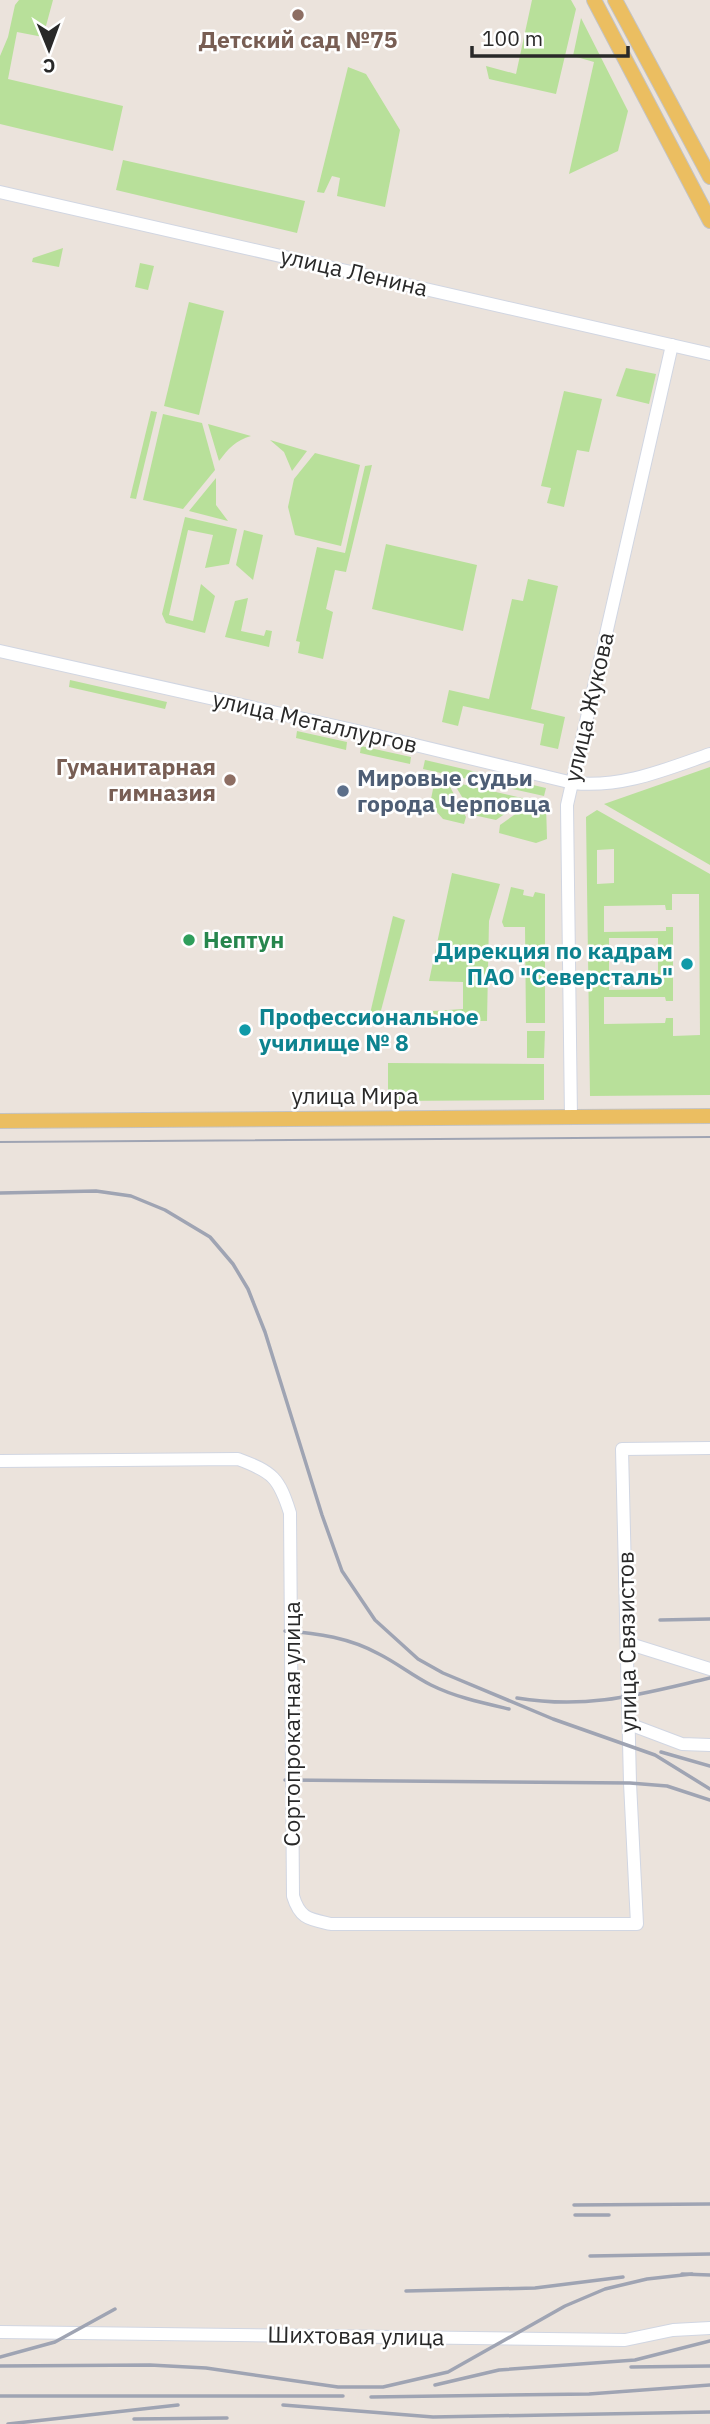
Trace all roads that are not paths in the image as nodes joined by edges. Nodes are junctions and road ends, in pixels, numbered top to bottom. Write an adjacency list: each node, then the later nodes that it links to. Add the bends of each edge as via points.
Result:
1 (594, 0): 5 (main road)
2 (615, 0): 3 (main road)
3 (710, 177)
4 (0, 192): 6 (street, улица Ленина)
5 (710, 221)
6 (672, 345): 7 (street, улица Ленина); 10 (street, улица Жукова)
7 (709, 353)
8 (0, 651): 10 (street, улица Металлургов)
9 (710, 754): 10 (street, улица Металлургов, via 624,782)
10 (573, 783): 12 (street, улица Жукова, via 567,805)
11 (710, 1116): 12 (main road, улица Мира)
12 (571, 1118): 13 (main road, улица Мира)
13 (0, 1121)
14 (710, 1448): 16 (street, улица Связистов, via 622,1449)
15 (0, 1461): 20 (street, Сортопрокатная улица, via 238,1459 264,1469 282,1488 290,1513 293,1896 298,1911 331,1924)
16 (627, 1643): 17 (street); 18 (street, улица Связистов)
17 (710, 1668)
18 (629, 1724): 19 (street, via 682,1744); 20 (street, улица Связистов)
19 (710, 1745)
20 (637, 1924)
21 (710, 2328): 22 (street, Шихтовая улица, via 625,2340)
22 (0, 2332)

